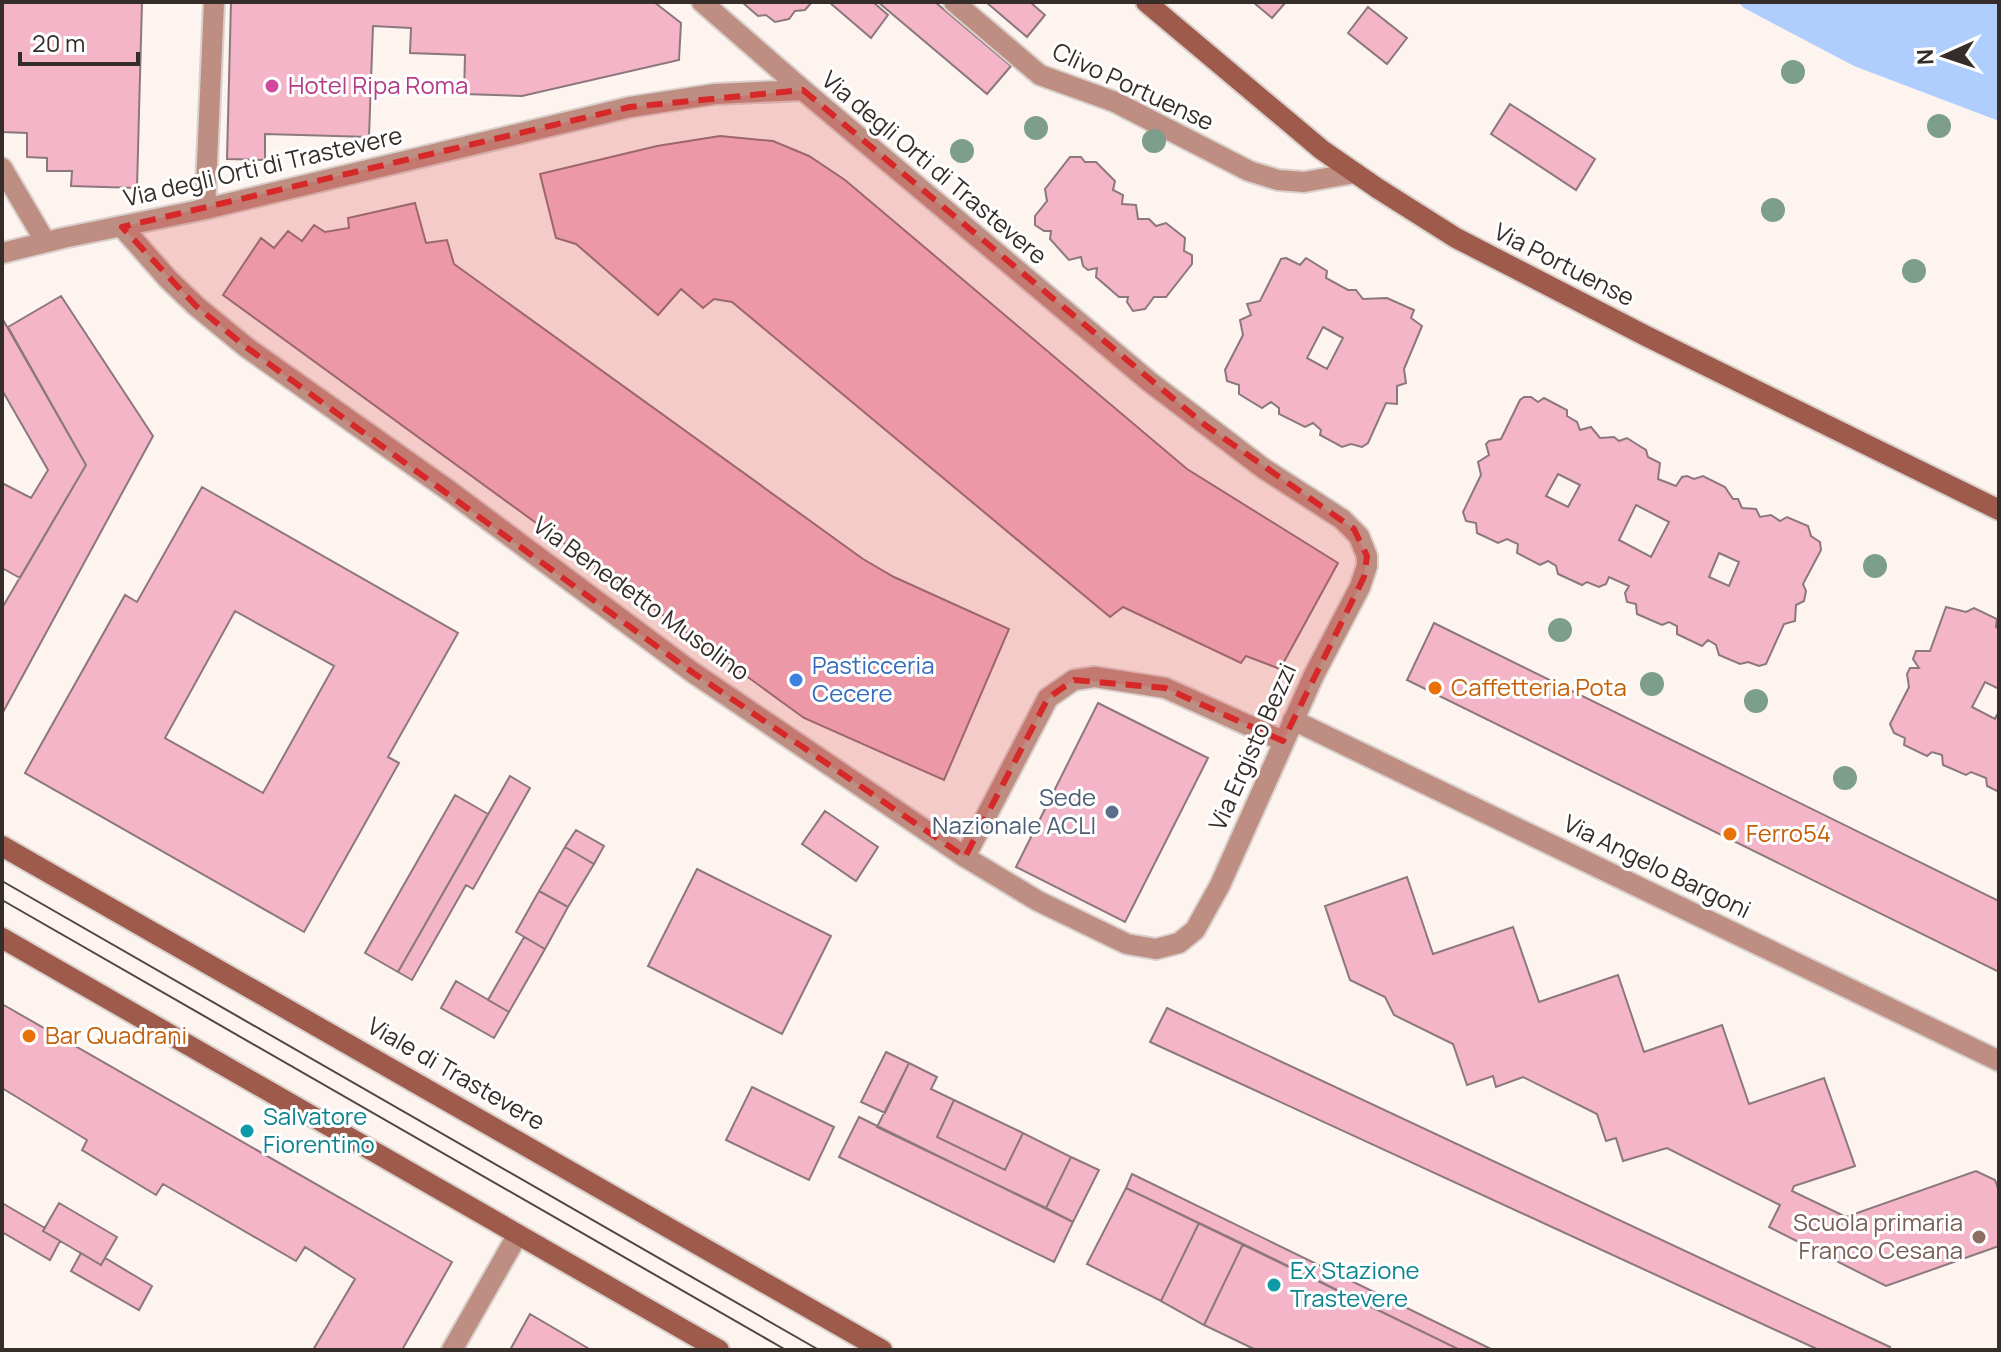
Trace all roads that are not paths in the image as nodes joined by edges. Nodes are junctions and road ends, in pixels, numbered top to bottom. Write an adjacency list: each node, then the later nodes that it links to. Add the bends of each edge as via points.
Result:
1 (214, 2): 8 (street)
2 (702, 2): 5 (street)
3 (954, 2): 7 (street, Clivo Portuense, via 1040,75 1115,102 1249,171 1304,182)
4 (1146, 2): 7 (main road, Via Portuense)
5 (803, 90): 8 (street, Via degli Orti di Trastevere, via 715,94 630,107); 13 (street, Via degli Orti di Trastevere, via 1205,425 1351,526)
6 (2, 168): 10 (street)
7 (1355, 173): 12 (main road, Via Portuense, via 1480,251)
8 (205, 209): 9 (street, Via degli Orti di Trastevere)
9 (122, 227): 10 (street, Via degli Orti di Trastevere); 17 (street, Via Benedetto Musolino, via 196,306 246,347 692,672)
10 (45, 241): 11 (street, Via degli Orti di Trastevere)
11 (2, 253)
12 (1999, 510)
13 (1367, 556): 14 (street, Via Ergisto Bezzi, via 1360,587)
14 (1293, 720): 15 (street, Via Ergisto Bezzi); 20 (street, Via Angelo Bargoni)
15 (1283, 741): 17 (street, via 1165,688 1095,677 1074,680 1048,698); 19 (street, Via Ergisto Bezzi, via 1206,911 1188,937)
16 (2, 846): 24 (main road, Viale di Trastevere)
17 (965, 857): 19 (street, Via Benedetto Musolino, via 1038,901 1127,944)
18 (2, 938): 21 (main road)
19 (1169, 947)
20 (1999, 1061)
21 (517, 1236): 22 (street); 23 (main road)
22 (452, 1350)
23 (719, 1350)
24 (882, 1350)

